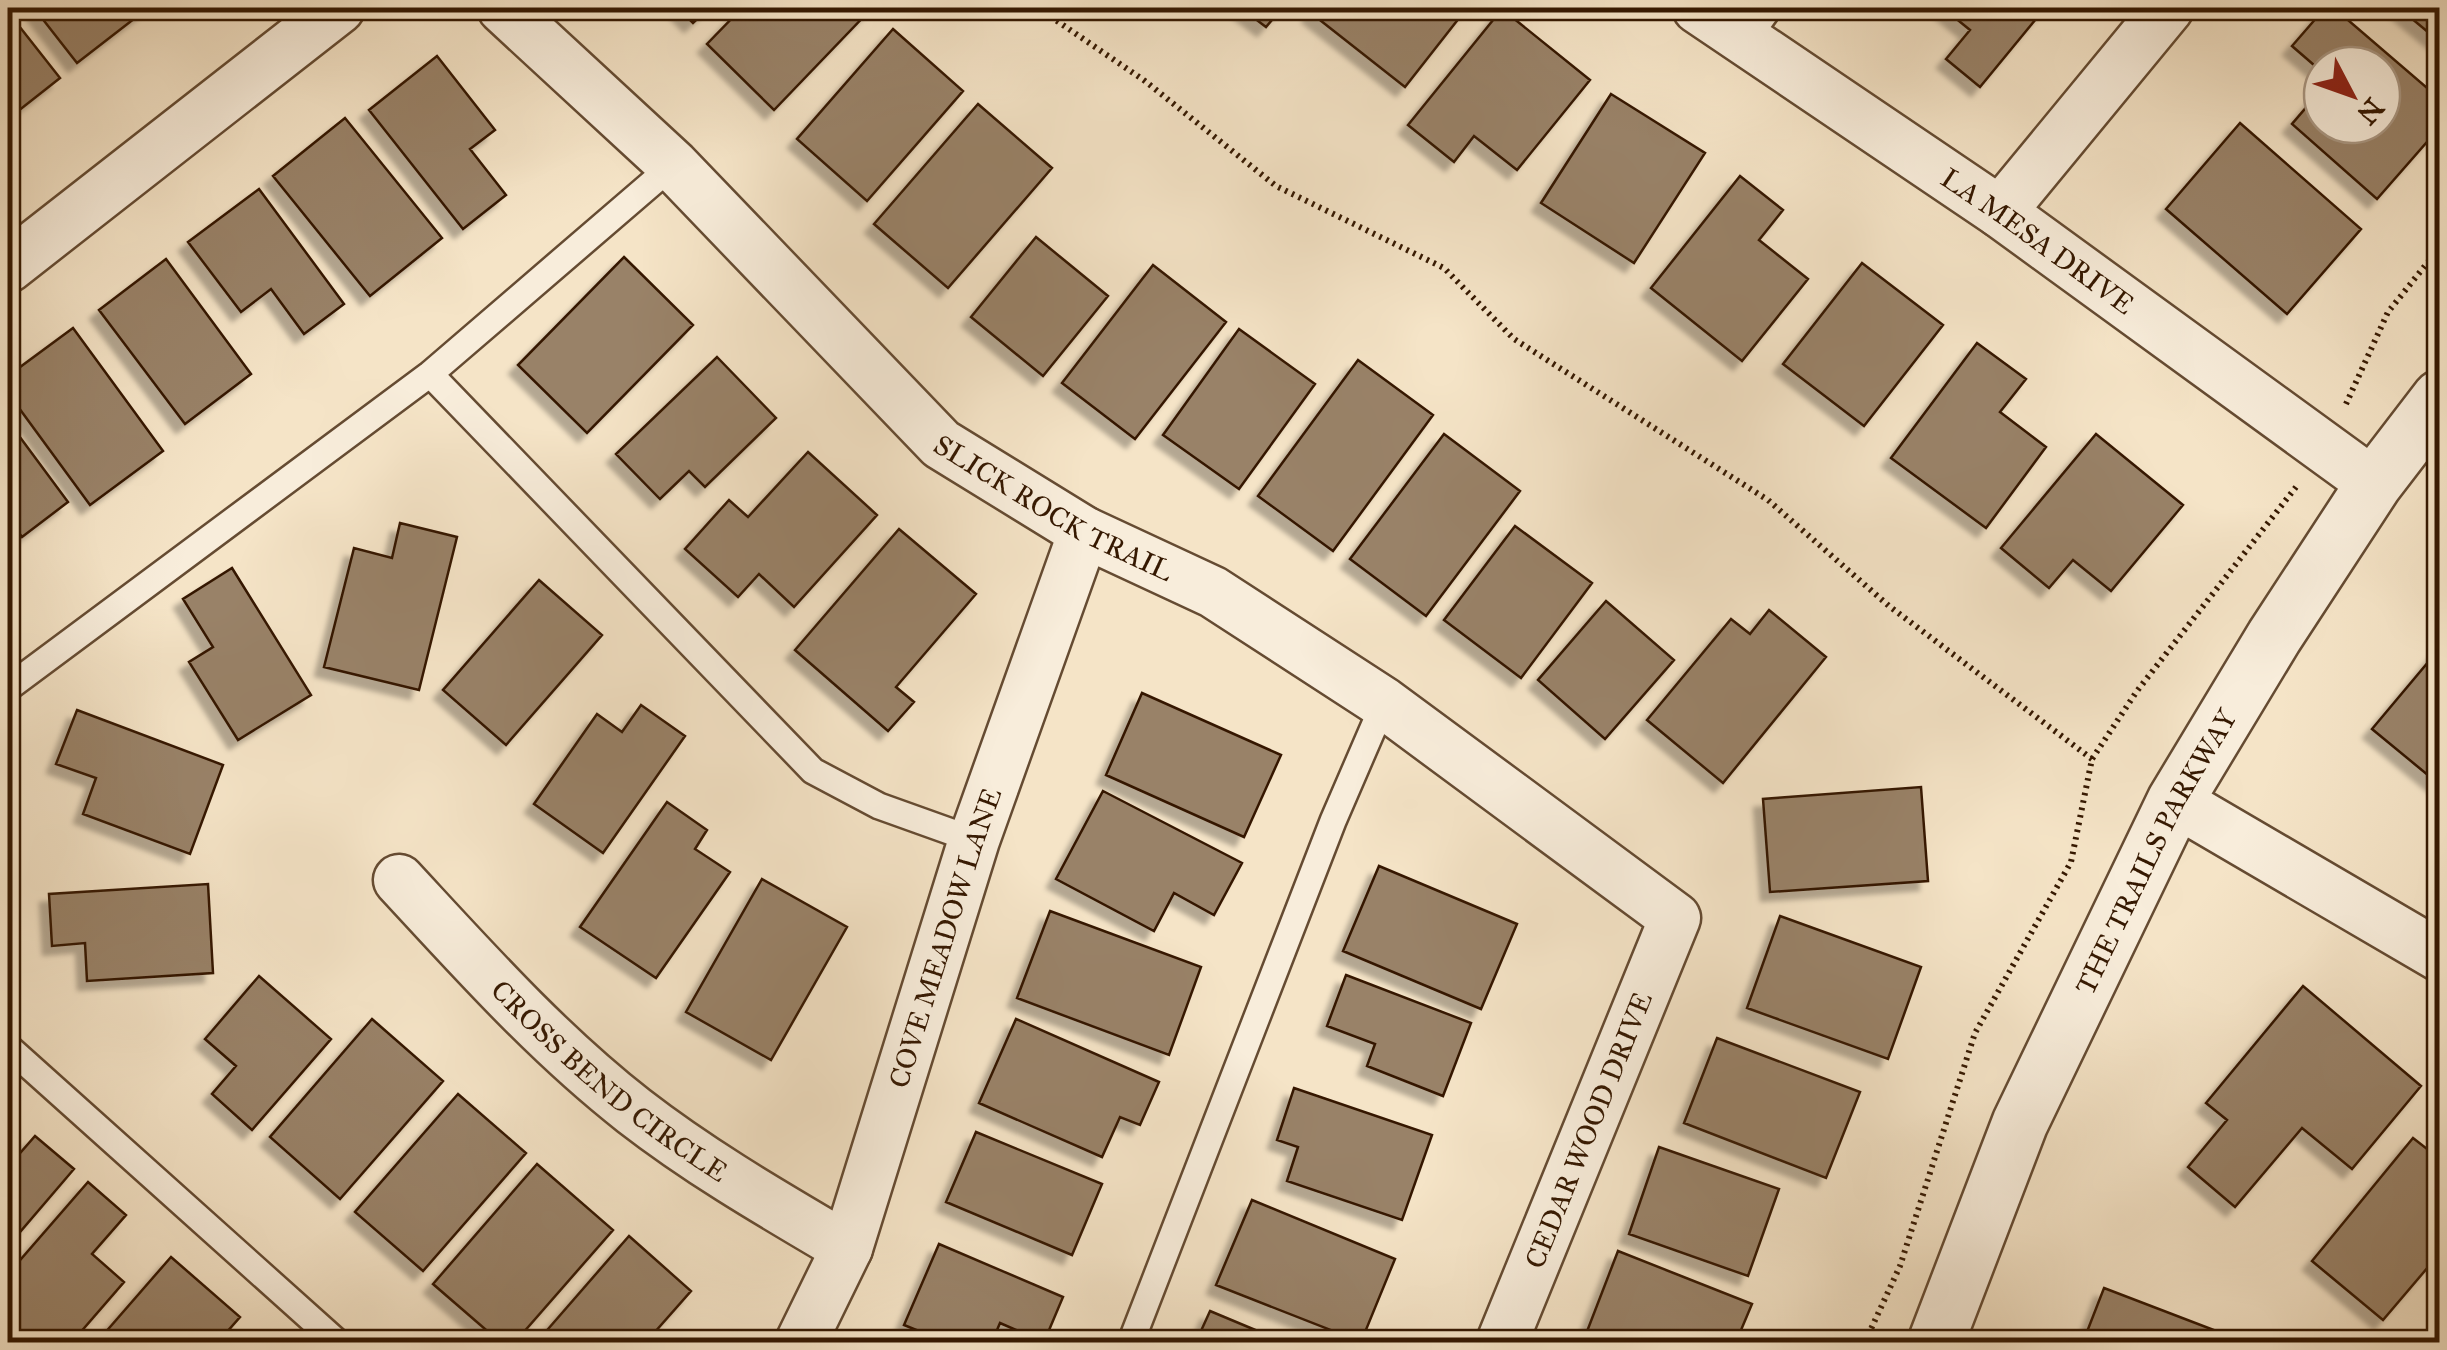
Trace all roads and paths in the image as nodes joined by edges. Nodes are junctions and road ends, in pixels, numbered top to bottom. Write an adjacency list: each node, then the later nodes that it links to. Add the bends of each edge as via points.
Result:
1 (339, 8): 9 (street)
2 (503, 8): 7 (street, SLICK ROCK TRAIL)
3 (1038, 8): 16 (path, via 1144,81 1276,186 1444,268 1514,339 1768,500 1889,606)
4 (1698, 8): 6 (street, LA MESA DRIVE)
5 (2168, 8): 8 (street)
6 (1758, 24): 8 (street, LA MESA DRIVE)
7 (673, 165): 10 (lane); 13 (street, SLICK ROCK TRAIL, via 941,444)
8 (2000, 212): 12 (street, LA MESA DRIVE)
9 (8, 267)
10 (430, 374): 14 (lane); 18 (lane, via 813,771 879,806)
11 (2440, 398): 12 (street, THE TRAILS PARKWAY)
12 (2374, 484): 17 (street, THE TRAILS PARKWAY)
13 (1084, 532): 15 (street, SLICK ROCK TRAIL, via 1213,592); 18 (street, COVE MEADOW LANE)
14 (8, 688)
15 (1384, 702): 20 (street, SLICK ROCK TRAIL); 26 (lane)
16 (2092, 759)
17 (2176, 801): 21 (street); 28 (street, THE TRAILS PARKWAY, via 2020,1123)
18 (974, 840): 23 (street, COVE MEADOW LANE)
19 (399, 880): 23 (street, CROSS BEND CIRCLE, via 530,1020 634,1111 728,1178)
20 (1675, 918): 27 (street, CEDAR WOOD DRIVE)
21 (2440, 956)
22 (8, 1047): 24 (lane)
23 (847, 1248): 25 (street, COVE MEADOW LANE)
24 (338, 1342)
25 (801, 1342)
26 (1132, 1342)
27 (1502, 1342)
28 (1936, 1342)

